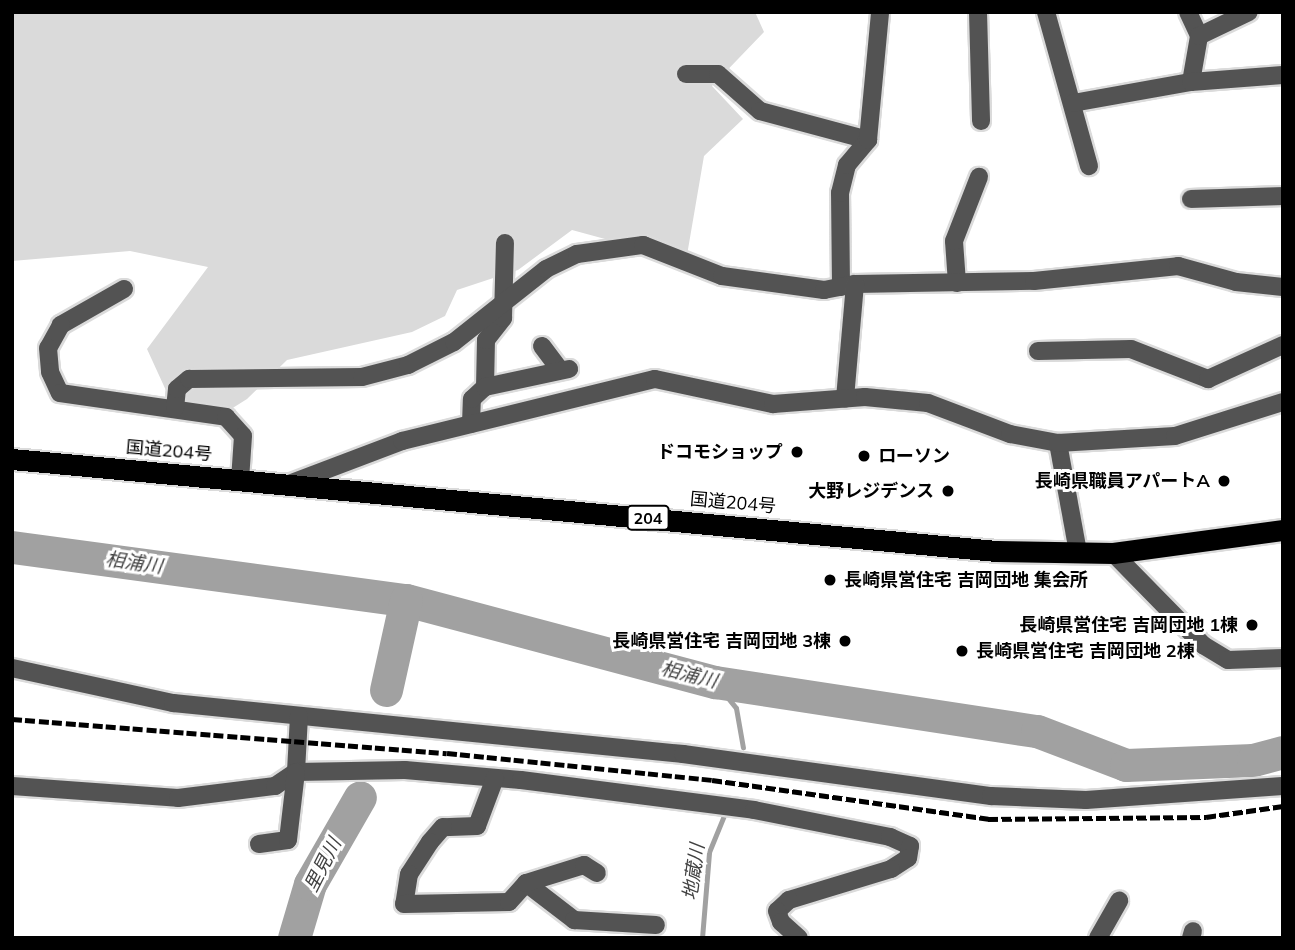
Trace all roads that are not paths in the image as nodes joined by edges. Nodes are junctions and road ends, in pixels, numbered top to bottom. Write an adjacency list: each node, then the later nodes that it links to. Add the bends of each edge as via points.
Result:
1 (880, 12): 12 (street)
2 (978, 12): 11 (street)
3 (1046, 12): 10 (street)
4 (1188, 12): 6 (street)
5 (1249, 12): 6 (street)
6 (1199, 36): 9 (street)
7 (686, 74): 12 (street, via 718,74 760,111)
8 (1283, 75): 9 (street)
9 (1191, 82): 10 (street)
10 (1073, 103): 13 (street)
11 (981, 121)
12 (868, 140): 19 (street, via 847,165 840,193)
13 (1089, 166)
14 (979, 177): 18 (street, via 954,241)
15 (1283, 196): 16 (street)
16 (1191, 199)
17 (505, 243): 22 (street)
18 (957, 283): 19 (street); 20 (street, via 1034,281 1178,266 1236,282)
19 (848, 286): 22 (street, via 824,290 722,276 632,245 577,254 546,270); 27 (street)
20 (1283, 287)
21 (124, 289): 29 (street, via 61,325 48,348 50,372 60,393)
22 (503, 306): 26 (street, via 503,318 486,340); 29 (street, via 454,342 408,365 362,377 189,379 177,388)
23 (1283, 345): 25 (street, via 1208,379 1131,349)
24 (542, 346): 26 (street, via 564,370)
25 (1038, 351)
26 (485, 387): 30 (street, via 472,399)
27 (845, 399): 30 (street, via 773,404 655,379); 31 (street, via 928,403 1010,434)
28 (1283, 402): 31 (street, via 1175,436)
29 (175, 408): 33 (street, via 235,423 243,436)
30 (471, 424): 34 (street, via 334,463)
31 (1058, 443): 36 (street)
32 (12, 459): 33 (highway, 国道204号 / 204)
33 (240, 480): 34 (highway, 国道204号 / 204)
34 (289, 484): 36 (highway, 国道204号 / 204, via 996,551)
35 (1283, 530): 37 (highway, 国道204号 / 204)
36 (1078, 552): 37 (highway, 国道204号 / 204)
37 (1112, 553): 38 (street, via 1203,645 1228,660)
38 (1283, 658)
39 (12, 668): 40 (street, via 173,703)
40 (299, 716): 41 (street); 44 (street, via 683,754 991,796 1086,800)
41 (296, 772): 42 (street, via 405,770); 43 (street, via 275,786 178,798); 45 (street, via 288,841)
42 (495, 778): 47 (street, via 477,826 443,827 430,842 409,874 400,907 509,902); 50 (street, via 754,810 890,837 909,846 908,858 891,869 789,900 777,911 780,922)
43 (12, 786)
44 (1283, 786)
45 (269, 848)
46 (597, 873): 47 (street, via 584,865)
47 (526, 883): 49 (street, via 574,920)
48 (1119, 901): 51 (street)
49 (645, 929)
50 (799, 938)
51 (1098, 938)

